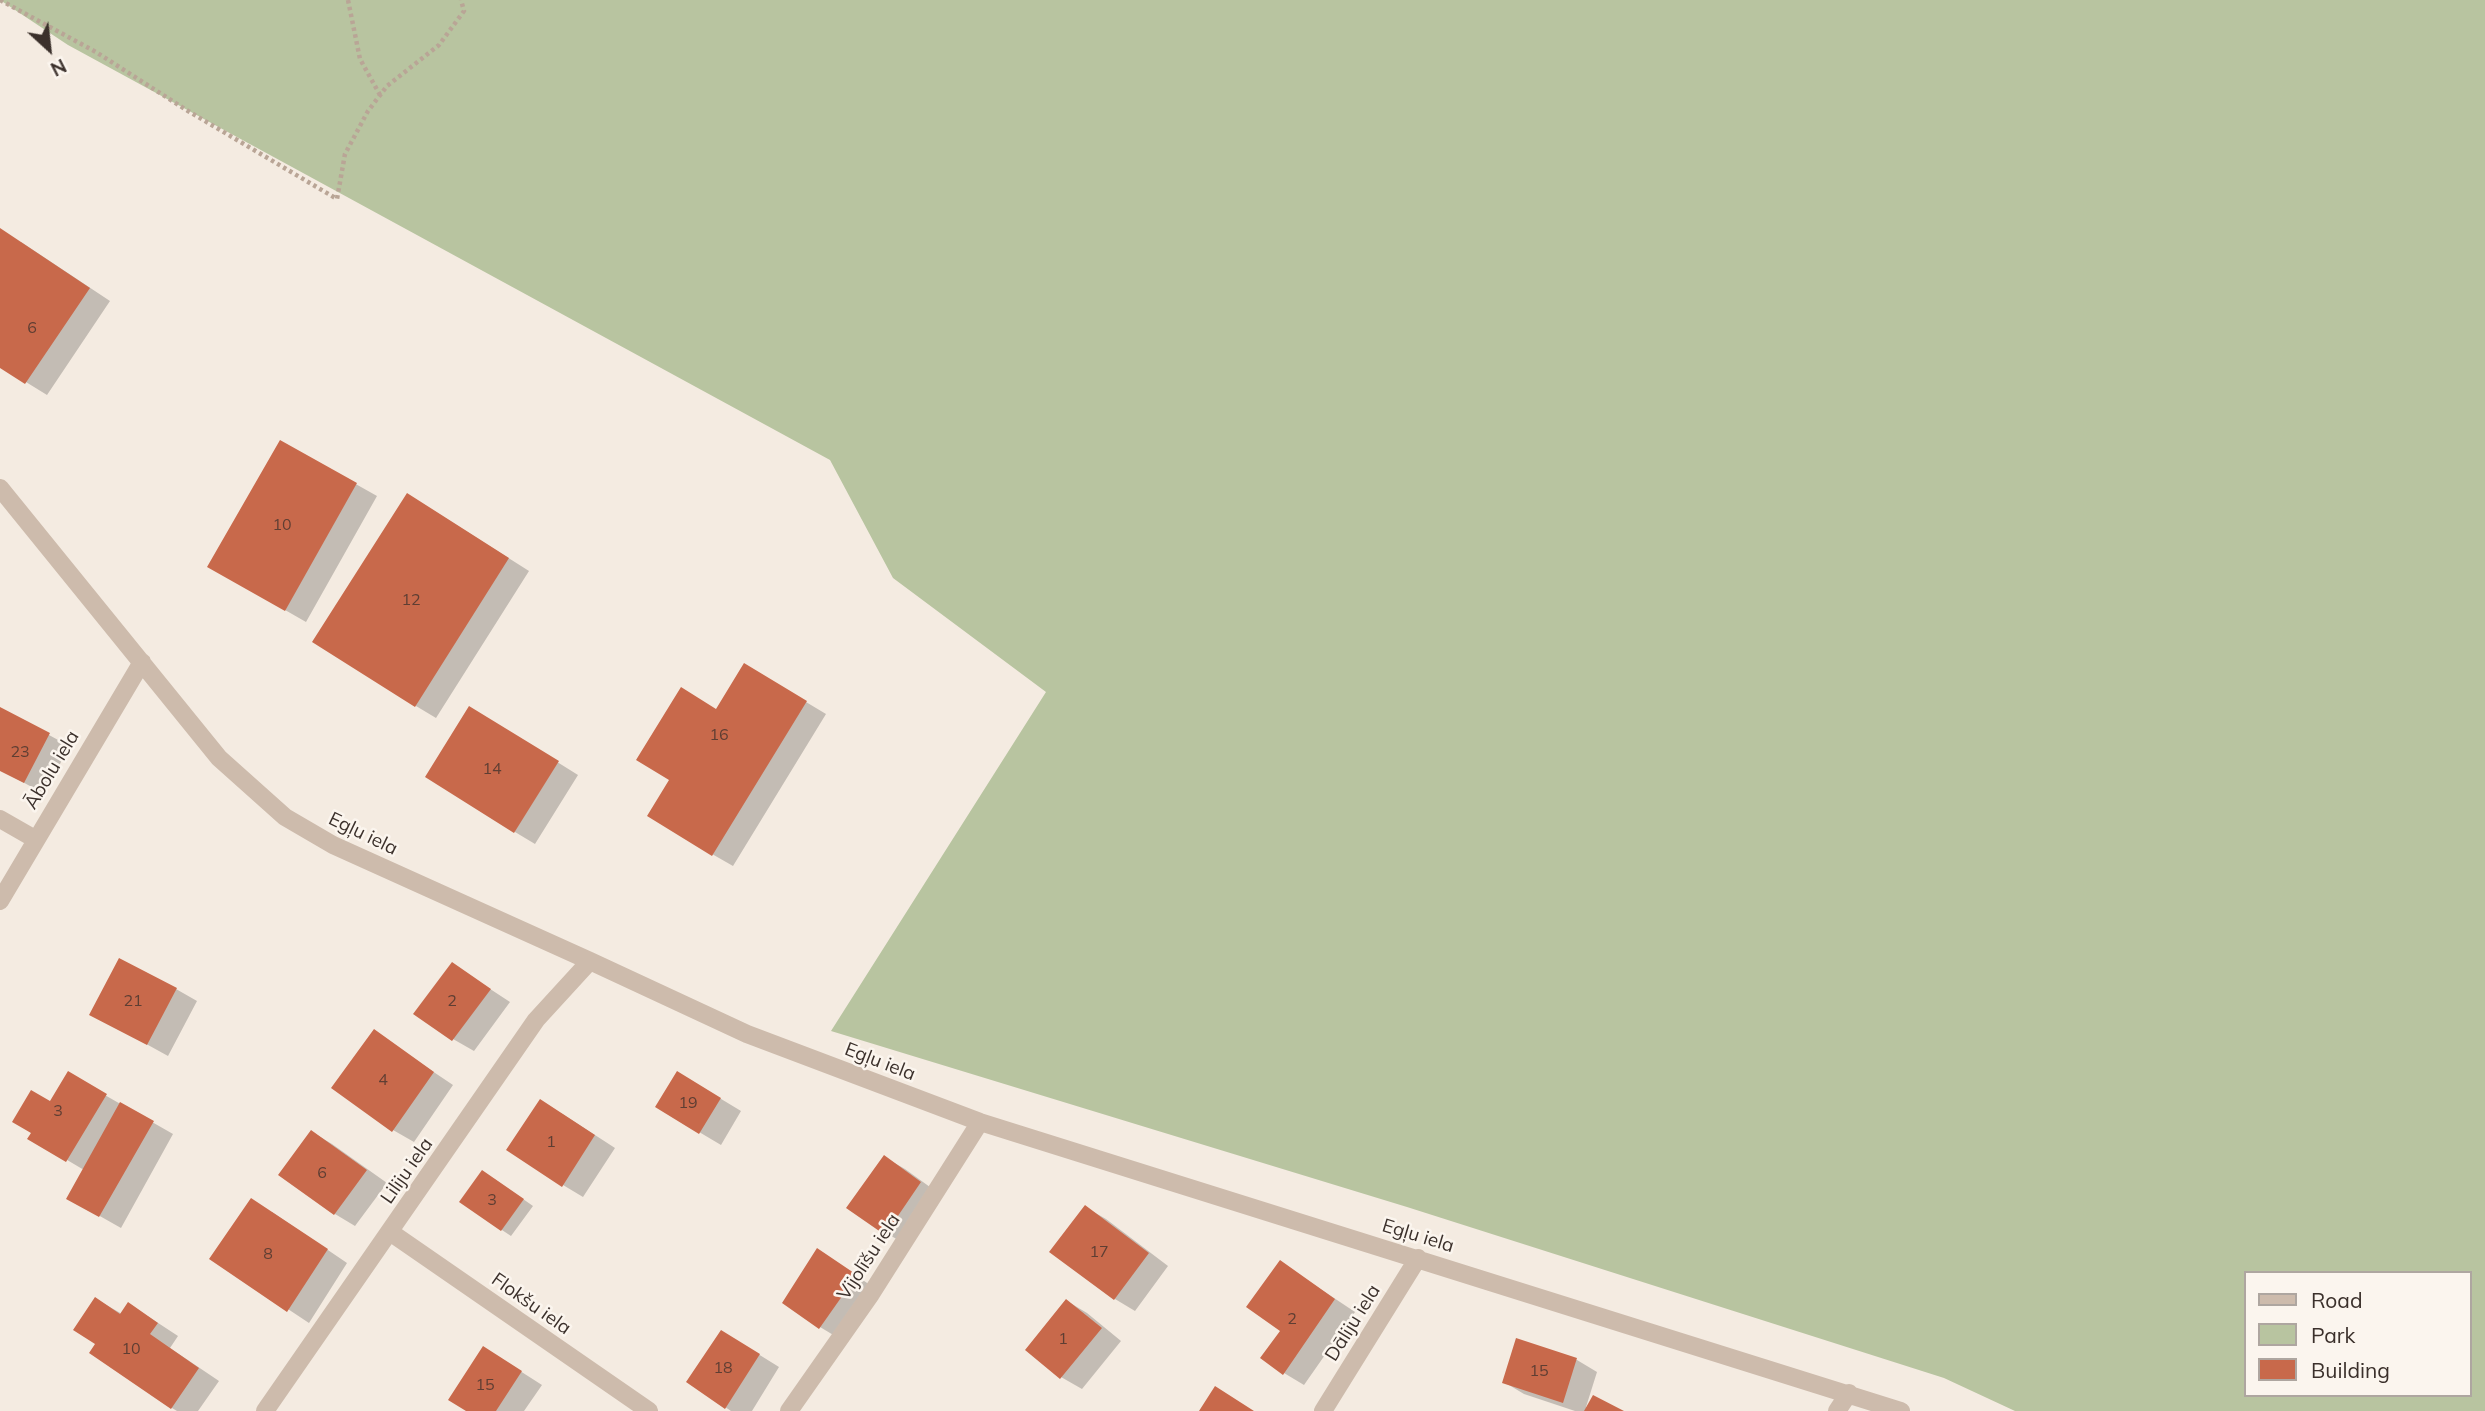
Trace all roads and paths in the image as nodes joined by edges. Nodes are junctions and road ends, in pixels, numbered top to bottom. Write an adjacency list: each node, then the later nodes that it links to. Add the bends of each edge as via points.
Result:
1 (0, 0): 4 (path, via 96,52 337,199 345,154)
2 (348, 0): 4 (path, via 360,59)
3 (461, 0): 4 (path, via 464,11 439,45)
4 (380, 95)
5 (0, 488): 6 (street, Egļu iela)
6 (142, 662): 8 (street, Ābolu iela); 10 (street, Egļu iela, via 219,758 285,817 333,845)
7 (0, 819): 8 (street)
8 (35, 839): 9 (street, Ābolu iela)
9 (0, 901)
10 (590, 961): 11 (street, Egļu iela, via 747,1034); 12 (street, Liliju iela, via 536,1020)
11 (980, 1122): 13 (street, Egļu iela); 17 (street, Vijolīšu iela, via 872,1294)
12 (390, 1232): 15 (street, Liliju iela); 16 (street, Flokšu iela)
13 (1418, 1258): 14 (street, Egļu iela); 18 (street, Dāliju iela)
14 (1849, 1393): 19 (street); 20 (street, Egļu iela)
15 (265, 1411)
16 (649, 1411)
17 (789, 1411)
18 (1323, 1411)
19 (1837, 1411)
20 (1901, 1411)

